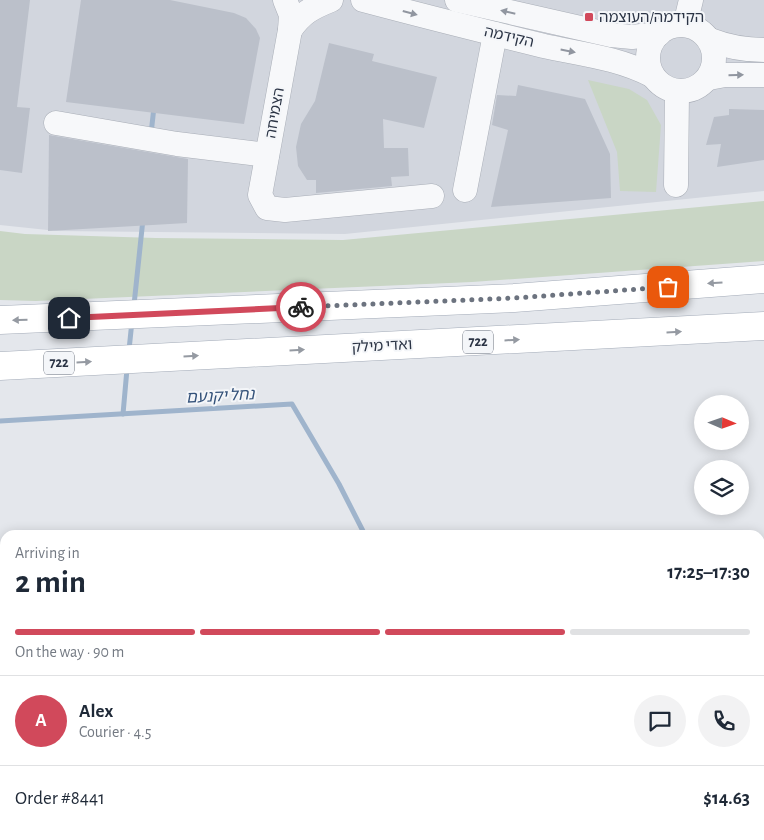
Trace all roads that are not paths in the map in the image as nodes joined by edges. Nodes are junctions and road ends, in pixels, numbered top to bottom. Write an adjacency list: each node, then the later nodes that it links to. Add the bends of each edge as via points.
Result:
1 (285, 0): 7 (street, הצמיחה, via 291,14)
2 (331, 0): 7 (street, via 299,17)
3 (363, 0): 8 (street, הקידמה, one-way to 8)
4 (457, 0): 9 (street, הקידמה, one-way to 4, via 632,37 611,34)
5 (691, 0): 6 (street)
6 (685, 25): 9 (street, via 668,28); 10 (street, via 702,32)
7 (290, 30): 17 (street, הצמיחה)
8 (495, 34): 13 (street, הקידמה, one-way to 13, via 606,58 635,66); 19 (street)
9 (659, 34): 13 (street, via 648,54)
10 (710, 40): 11 (street, via 735,48); 14 (street, via 715,63)
11 (764, 50)
12 (764, 75): 14 (street, one-way to 12)
13 (653, 76): 15 (street, via 666,88)
14 (709, 78): 15 (street, via 689,91)
15 (677, 92): 18 (street)
16 (56, 123): 17 (street, via 177,144)
17 (267, 155): 20 (street, הצמיחה, via 260,196 267,208 284,210)
18 (676, 185)
19 (465, 190)
20 (432, 196)
21 (764, 279): 22 (main road, one-way to 22, via 514,298)
22 (0, 320)
23 (764, 326): 24 (main road, ואדי מילק / 722, one-way to 23)
24 (0, 366)

